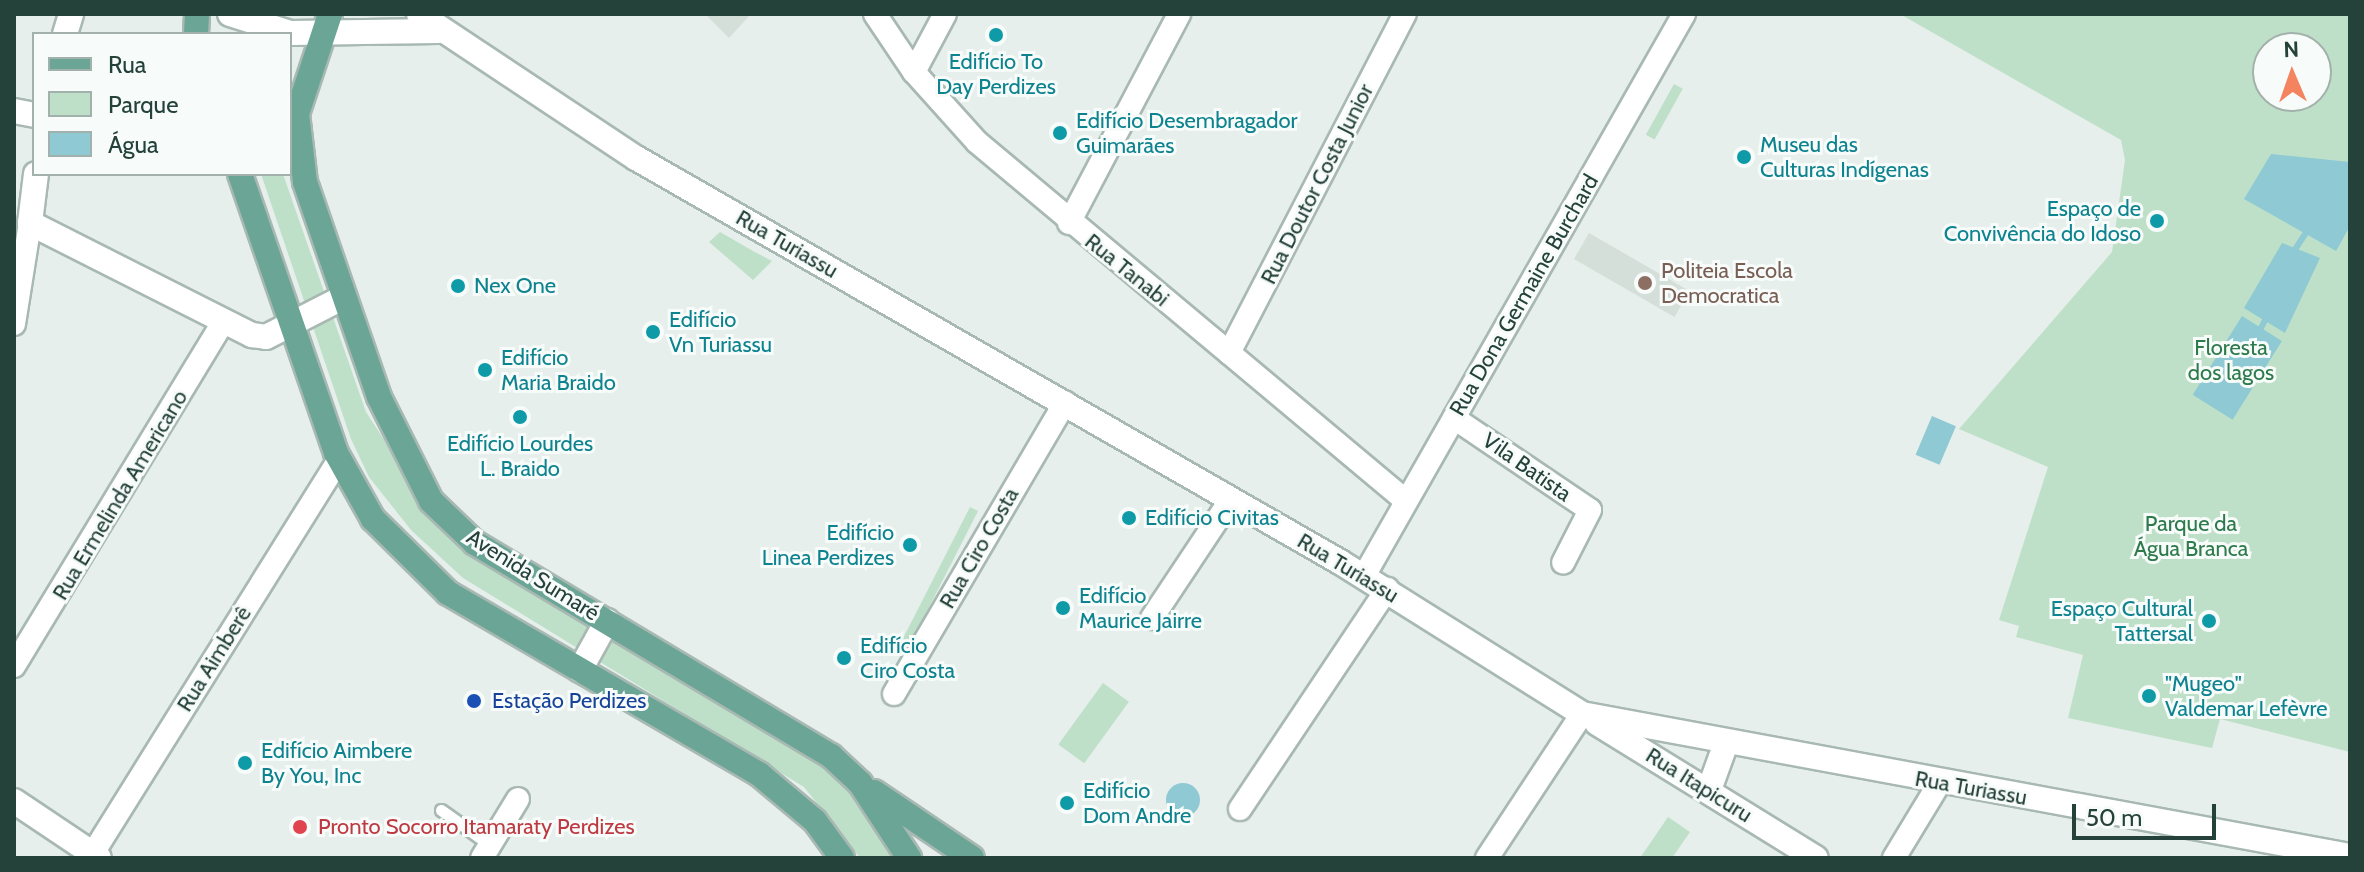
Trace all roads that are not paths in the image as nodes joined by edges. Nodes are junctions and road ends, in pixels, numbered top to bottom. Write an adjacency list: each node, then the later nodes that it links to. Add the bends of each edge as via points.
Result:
1 (230, 14): 8 (street)
2 (419, 14): 9 (street, Rua Turiassu)
3 (875, 14): 10 (street, Rua Tanabi)
4 (945, 14): 10 (street)
5 (1179, 14): 14 (street)
6 (1405, 14): 21 (street, Rua Doutor Costa Junior)
7 (1684, 14): 23 (street, Rua Dona Germaine Burchard)
8 (325, 24): 9 (street); 17 (main road, Avenida Sumaré, via 300,90 297,142)
9 (438, 31): 22 (street, Rua Turiassu, via 636,158)
10 (914, 72): 14 (street, Rua Tanabi, via 977,142)
11 (36, 176): 13 (street)
12 (241, 176): 19 (main road)
13 (30, 223): 15 (street); 16 (street)
14 (1069, 223): 21 (street, Rua Tanabi)
15 (61, 239): 16 (street, via 35,247); 18 (street)
16 (24, 268): 20 (street)
17 (344, 297): 19 (street); 31 (main road, Avenida Sumaré, via 379,397 431,501 475,543)
18 (223, 322): 19 (street, via 266,337); 32 (street, Rua Ermelinda Americano)
19 (294, 323): 24 (main road)
20 (14, 324)
21 (1229, 353): 26 (street, Rua Tanabi)
22 (1065, 402): 25 (street, Rua Turiassu); 34 (street, Rua Ciro Costa)
23 (1454, 418): 26 (street, Rua Dona Germaine Burchard); 27 (street, Vila Batista, via 1590,510)
24 (339, 460): 33 (main road, via 373,519 419,570); 48 (street, Rua Aimberê)
25 (1231, 499): 28 (street, Rua Turiassu); 30 (street)
26 (1406, 501): 28 (street, Rua Dona Germaine Burchard)
27 (1563, 563)
28 (1364, 576): 29 (street, Rua Turiassu)
29 (1387, 589): 35 (street, Rua Turiassu); 43 (street)
30 (1152, 618)
31 (607, 621): 33 (street); 39 (main road, Avenida Sumaré, via 803,737)
32 (14, 666)
33 (580, 670): 49 (main road, via 769,781 815,821)
34 (894, 694)
35 (1582, 714): 36 (street, Rua Itapicuru); 52 (street)
36 (1634, 734): 37 (street, Rua Turiassu); 40 (street, Rua Itapicuru)
37 (1726, 743): 38 (street, Rua Turiassu); 40 (street)
38 (1940, 782): 46 (street, Rua Turiassu); 54 (street)
39 (860, 783): 50 (main road, Avenida Sumaré); 51 (main road)
40 (1709, 790): 53 (street, Rua Itapicuru)
41 (518, 799): 45 (street)
42 (14, 801): 48 (street)
43 (1240, 809)
44 (441, 810): 45 (lane)
45 (486, 852)
46 (2306, 854): 47 (street, Rua Turiassu)
47 (2350, 856)
48 (94, 857)
49 (842, 858)
50 (909, 858)
51 (972, 858)
52 (1487, 858)
53 (1816, 858)
54 (1894, 858)

